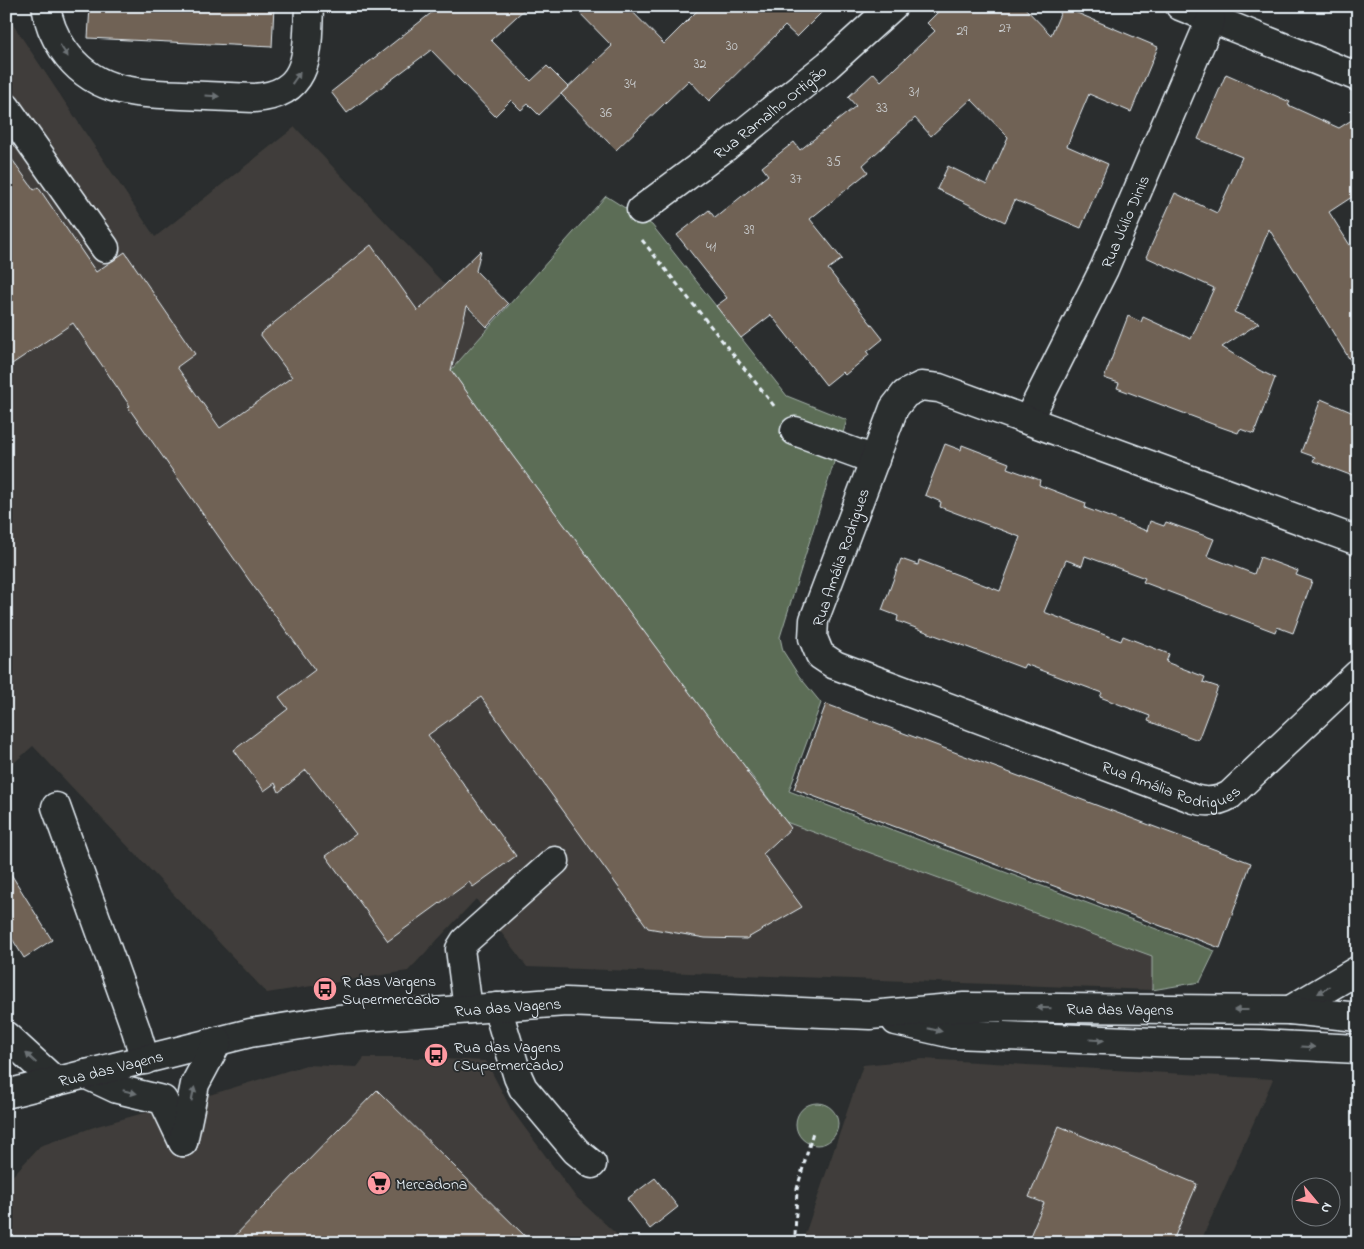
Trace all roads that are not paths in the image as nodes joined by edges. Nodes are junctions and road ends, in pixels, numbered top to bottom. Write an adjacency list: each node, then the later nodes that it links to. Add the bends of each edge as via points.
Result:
1 (46, 6): 2 (street, one-way to 2, via 56,39 71,61 91,77 114,88 140,93 254,98 280,93 299,75 307,51)
2 (309, 6)
3 (893, 6): 8 (street, Rua Ramalho Ortigão, via 828,65)
4 (1180, 6): 5 (street)
5 (1212, 19): 6 (street); 10 (street, Rua Júlio Dinis, via 1104,269)
6 (1358, 77)
7 (6, 107): 9 (street)
8 (641, 210)
9 (105, 248)
10 (1028, 420): 12 (street, Rua Amália Rodrigues, via 939,388 921,386 905,394 894,408); 13 (street, Rua Amália Rodrigues)
11 (795, 431): 12 (street)
12 (874, 460): 14 (street, Rua Amália Rodrigues, via 814,620 813,638 820,655 835,665 1194,799 1212,802 1235,791)
13 (1358, 541)
14 (1358, 674)
15 (56, 807): 26 (street)
16 (555, 861): 19 (street, via 460,949)
17 (1358, 970): 20 (street, one-way to 20)
18 (497, 1007): 19 (street, Rua das Vagens); 21 (street, Rua das Vagens, via 566,1002); 30 (street, via 523,1088 576,1151)
19 (468, 1009): 24 (street, Rua das Vagens, via 339,1019)
20 (1290, 1010): 21 (street, Rua das Vagens, one-way to 21, via 964,1007); 22 (street, Rua das Vagens)
21 (870, 1015): 25 (street, Rua das Vagens, one-way to 25, via 952,1034)
22 (1358, 1017)
23 (6, 1036): 28 (street, one-way to 23)
24 (218, 1041): 26 (street, Rua das Vagens); 27 (street, one-way to 24, via 117,1089 163,1100 183,1142 195,1084)
25 (1358, 1049)
26 (145, 1060): 27 (street, Rua das Vagens)
27 (85, 1074): 28 (street, Rua das Vagens)
28 (55, 1081): 29 (street, Rua das Vagens)
29 (6, 1094)
30 (592, 1164)

